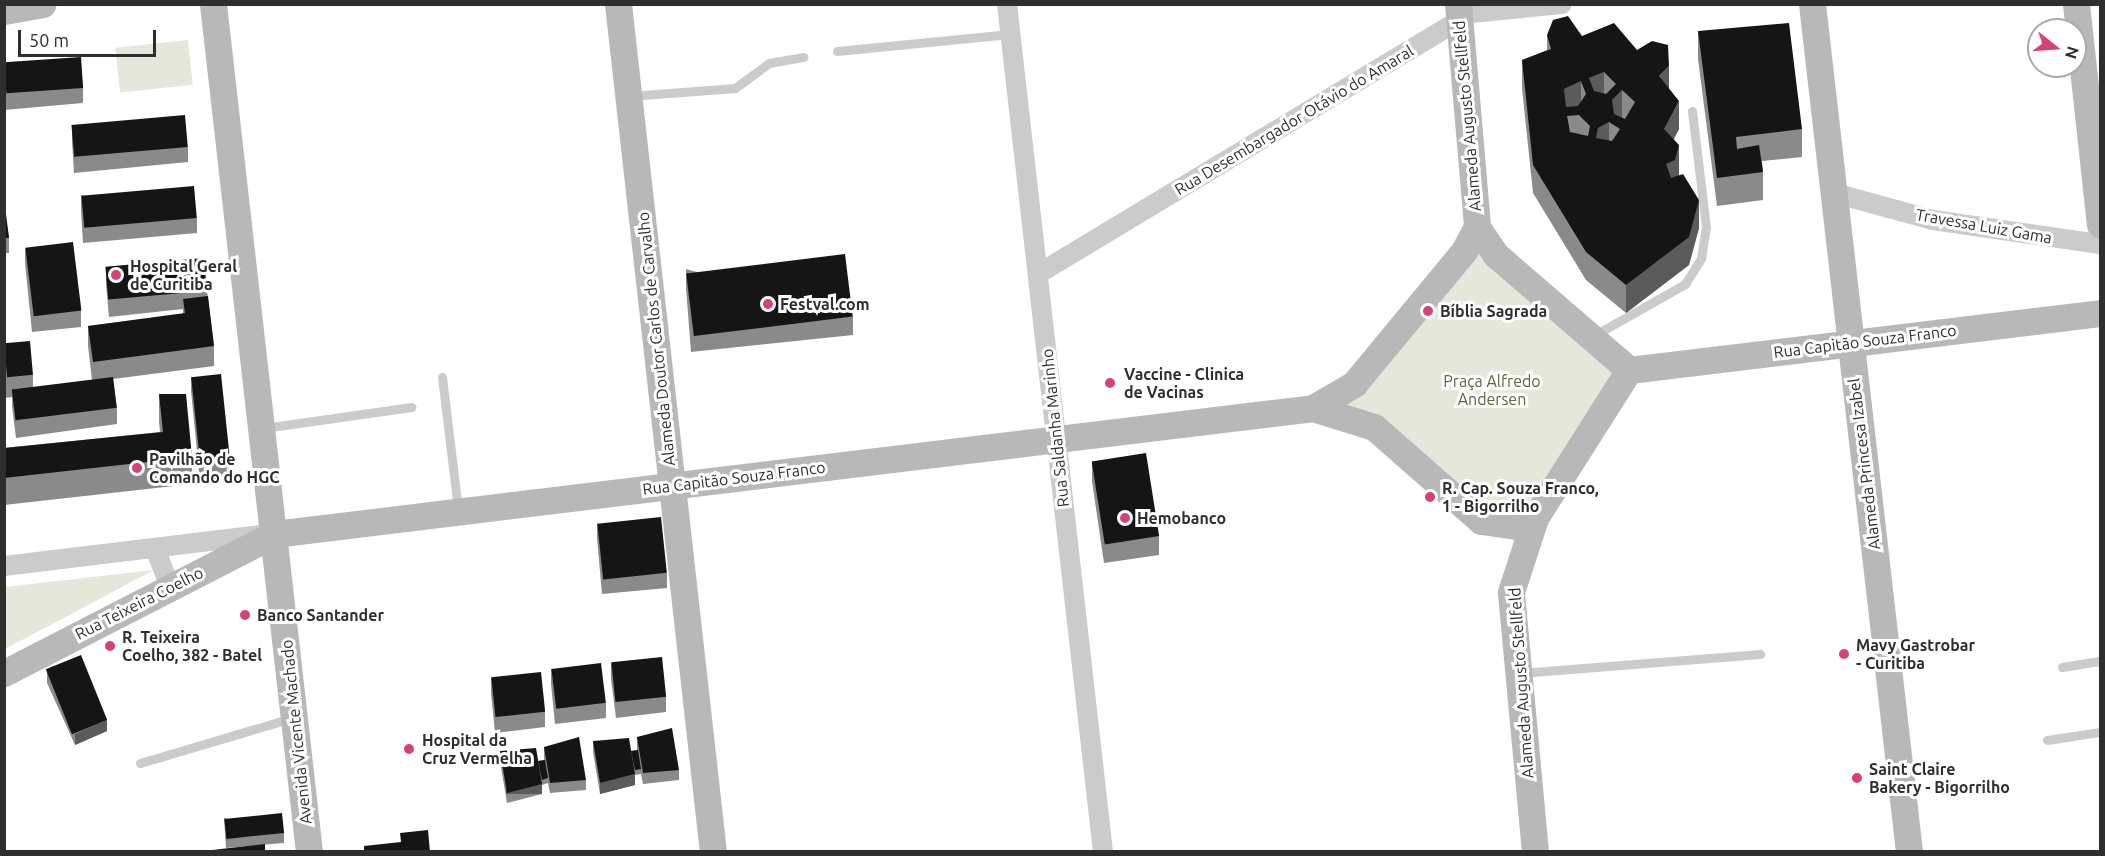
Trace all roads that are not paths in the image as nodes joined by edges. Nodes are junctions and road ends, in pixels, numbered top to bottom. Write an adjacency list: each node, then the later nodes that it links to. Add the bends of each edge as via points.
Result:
1 (42, 4): 8 (street)
2 (213, 4): 27 (street, Avenida Vicente Machado)
3 (618, 4): 13 (street, Alameda Doutor Carlos de Carvalho)
4 (1007, 4): 10 (street, Rua Saldanha Marinho)
5 (1562, 4): 9 (street, Rua Desembargador Otávio do Amaral)
6 (1812, 4): 15 (street, Alameda Princesa Izabel)
7 (2076, 4): 16 (street)
8 (4, 11)
9 (1457, 13): 17 (street, Alameda Augusto Stellfeld); 19 (street, Rua Desembargador Otávio do Amaral)
10 (1010, 34): 11 (lane); 19 (street, Rua Saldanha Marinho)
11 (837, 51)
12 (803, 57): 13 (lane, via 769,63 735,88)
13 (628, 96): 29 (street, Alameda Doutor Carlos de Carvalho)
14 (1692, 111): 21 (lane, via 1706,227 1701,258 1685,284)
15 (1834, 193): 18 (street, Travessa Luiz Gama, via 1963,225); 22 (street, Alameda Princesa Izabel)
16 (2100, 225)
17 (1477, 227): 21 (street, via 1496,255); 26 (street, via 1464,251 1354,384)
18 (2100, 244)
19 (1038, 274): 28 (street, Rua Saldanha Marinho)
20 (2100, 313): 22 (street, Rua Capitão Souza Franco)
21 (1591, 337): 23 (street)
22 (1851, 343): 23 (street, Rua Capitão Souza Franco); 49 (street, Alameda Princesa Izabel)
23 (1629, 370): 31 (street)
24 (441, 377): 30 (lane)
25 (412, 407): 27 (lane)
26 (1313, 408): 28 (street, Rua Capitão Souza Franco); 31 (street, via 1358,420 1387,435 1481,521 1505,527)
27 (261, 428): 32 (street, Avenida Vicente Machado)
28 (1056, 439): 29 (street, Rua Capitão Souza Franco); 47 (street, Rua Saldanha Marinho)
29 (672, 486): 30 (street, Rua Capitão Souza Franco); 46 (street, Alameda Doutor Carlos de Carvalho)
30 (459, 512): 32 (street, Rua Capitão Souza Franco)
31 (1535, 518): 40 (street, Alameda Augusto Stellfeld, via 1511,592)
32 (274, 534): 33 (street, Rua Capitão Souza Franco); 35 (street, Rua Teixeira Coelho); 41 (street, Avenida Vicente Machado)
33 (155, 548): 34 (street, Rua Capitão Souza Franco); 35 (street)
34 (4, 566)
35 (170, 587): 39 (street, Rua Teixeira Coelho)
36 (1760, 654): 40 (lane)
37 (2100, 661): 38 (lane)
38 (2062, 668)
39 (4, 673)
40 (1518, 674): 48 (street, Alameda Augusto Stellfeld)
41 (294, 717): 44 (lane); 45 (street, Avenida Vicente Machado)
42 (2100, 732): 43 (lane)
43 (2048, 740)
44 (140, 763)
45 (309, 852)
46 (713, 852)
47 (1103, 852)
48 (1535, 852)
49 (1909, 852)

